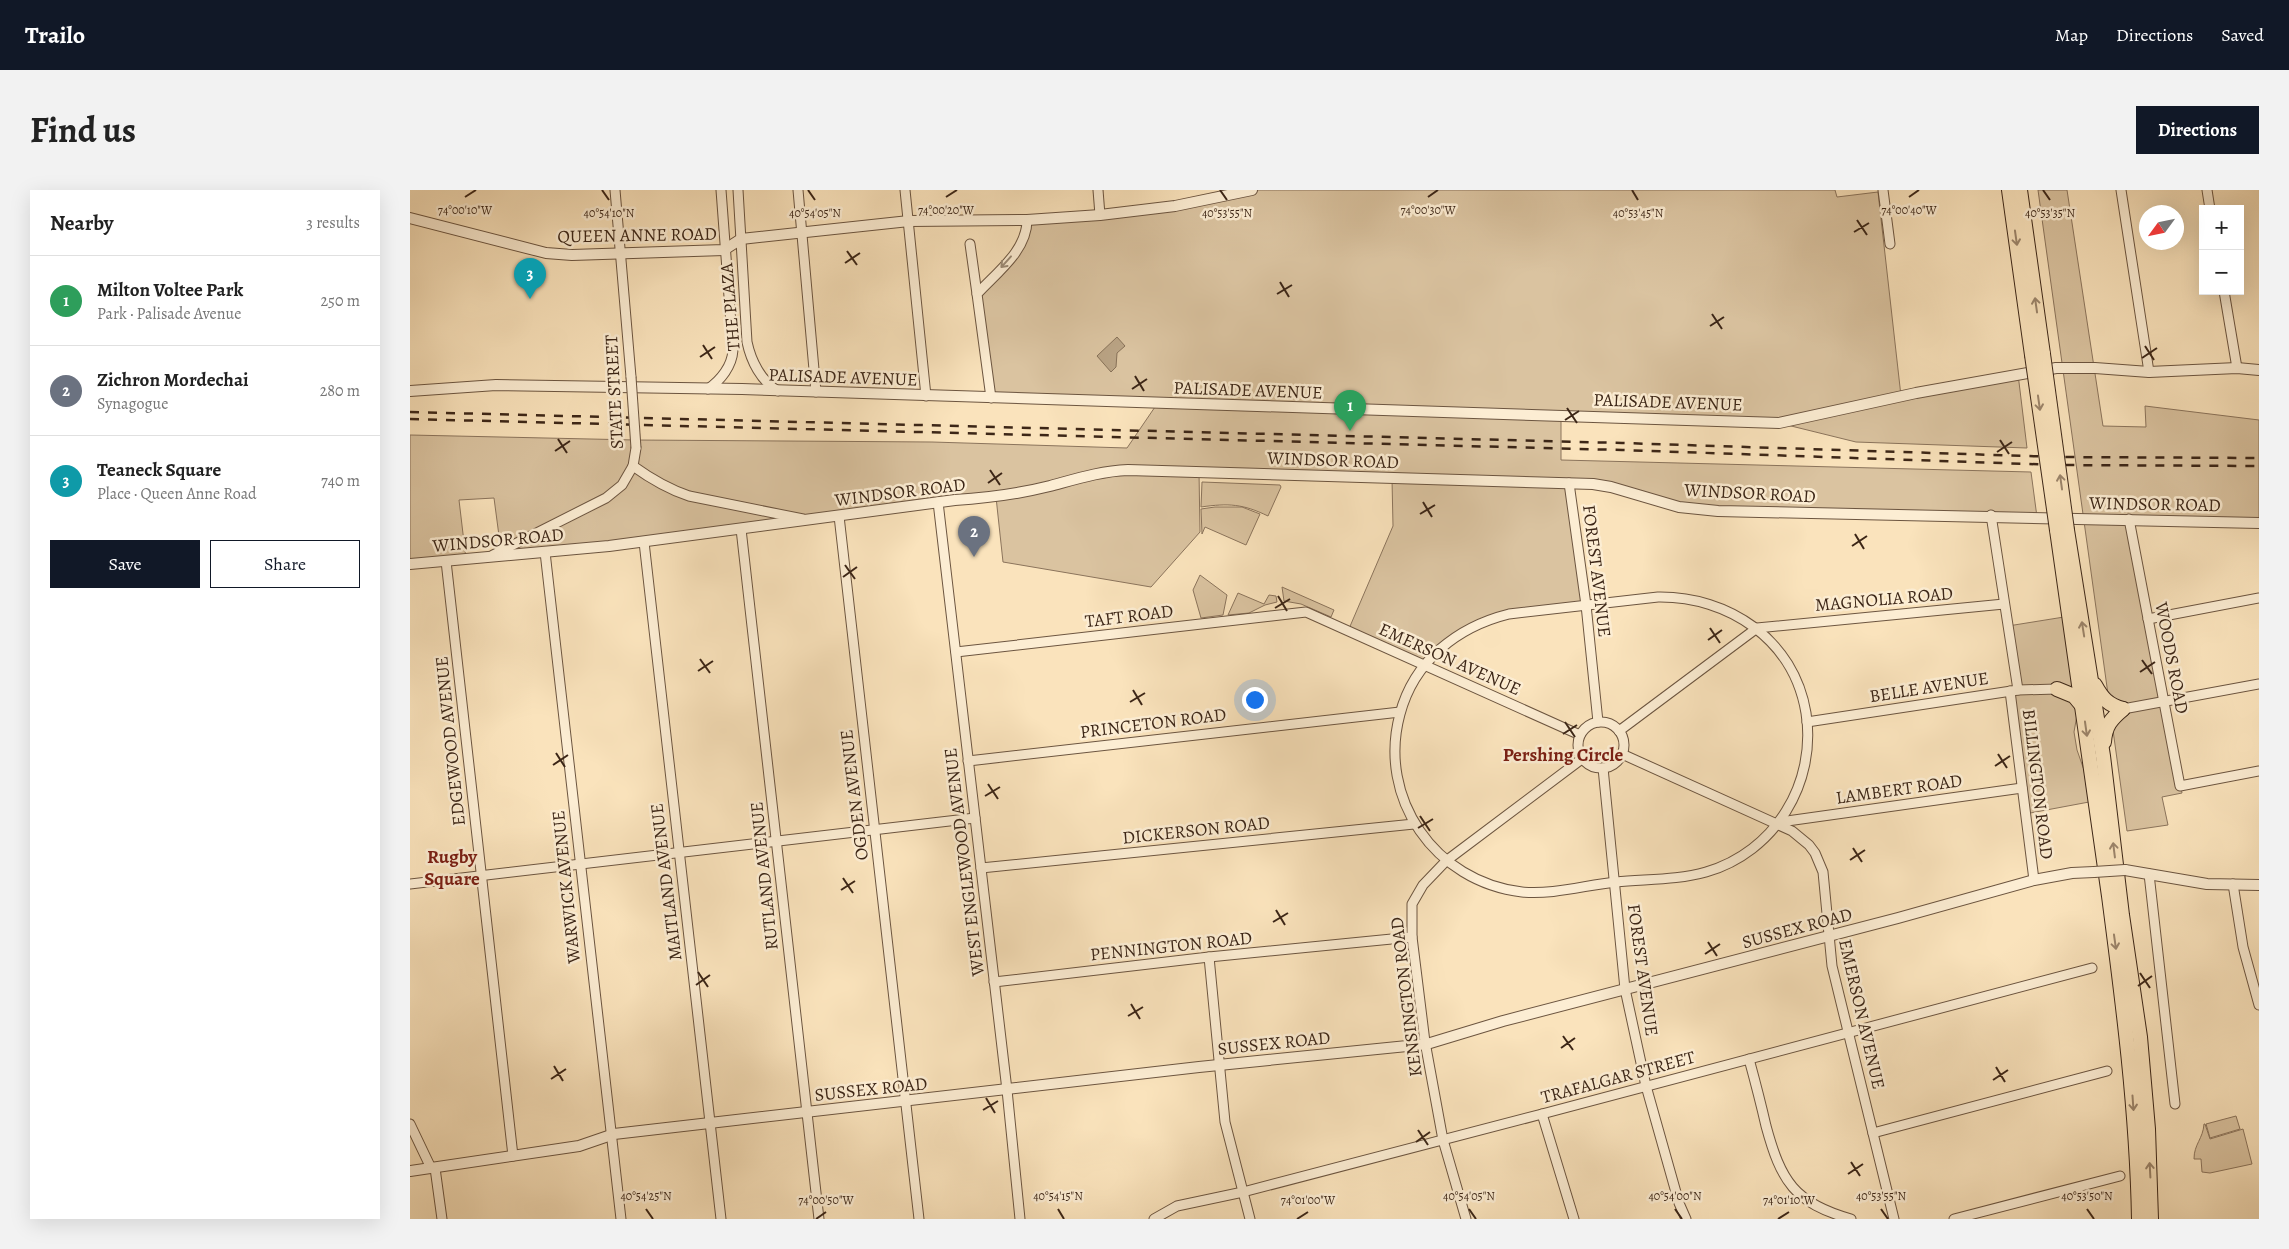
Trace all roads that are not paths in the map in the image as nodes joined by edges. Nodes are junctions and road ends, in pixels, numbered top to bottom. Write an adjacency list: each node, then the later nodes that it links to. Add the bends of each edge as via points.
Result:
1 (616, 190): 24 (street, STATE STREET)
2 (721, 190): 23 (street, THE PLAZA)
3 (738, 190): 20 (street, THE PLAZA)
4 (798, 190): 19 (street)
5 (905, 190): 18 (street)
6 (1098, 190): 15 (street)
7 (1252, 190): 13 (street, QUEEN ANNE ROAD)
8 (1883, 190): 22 (street)
9 (2009, 190): 27 (highway, one-way to 27)
10 (2020, 190): 27 (highway, one-way to 10)
11 (2121, 190): 30 (street)
12 (2207, 190): 14 (street)
13 (1210, 195): 15 (street, QUEEN ANNE ROAD)
14 (2209, 205)
15 (1100, 215): 17 (street, QUEEN ANNE ROAD)
16 (410, 218): 24 (street, QUEEN ANNE ROAD, via 546,253)
17 (1027, 220): 18 (street, QUEEN ANNE ROAD); 25 (street, one-way to 25, via 1021,244)
18 (908, 221): 19 (street, QUEEN ANNE ROAD); 35 (street)
19 (802, 233): 20 (street, QUEEN ANNE ROAD); 34 (street)
20 (741, 239): 23 (street, QUEEN ANNE ROAD); 32 (street, THE PLAZA, via 749,352 762,376)
21 (970, 244): 25 (street)
22 (1890, 244)
23 (724, 250): 24 (street, QUEEN ANNE ROAD); 31 (street, THE PLAZA, via 733,355 720,379)
24 (621, 255): 37 (street, STATE STREET, bridge, via 636,448)
25 (977, 294): 36 (street)
26 (2225, 295): 28 (street)
27 (2037, 354): 46 (highway, bridge)
28 (2237, 368): 29 (street, PALISADE AVENUE); 30 (street, PALISADE AVENUE)
29 (2259, 370)
30 (2149, 372): 36 (street, PALISADE AVENUE, via 2095,368 2025,372 1779,423)
31 (708, 389): 32 (street, PALISADE AVENUE); 33 (street, PALISADE AVENUE, via 496,385)
32 (778, 391): 34 (street, PALISADE AVENUE)
33 (410, 392)
34 (816, 392): 35 (street, PALISADE AVENUE)
35 (926, 396): 36 (street, PALISADE AVENUE)
36 (991, 398)
37 (632, 466): 43 (street, STATE STREET, via 661,485 690,496); 49 (street, via 622,485 606,498)
38 (1570, 483): 39 (street, WINDSOR ROAD, via 1128,470 1094,473 1021,492); 40 (street, WINDSOR ROAD, via 1611,487 1660,502 1704,510); 54 (street, FOREST AVENUE)
39 (938, 502): 41 (street, WINDSOR ROAD); 58 (street, WEST ENGLEWOOD AVENUE)
40 (1991, 515): 42 (street, WINDSOR ROAD); 53 (street, BILLINGTON ROAD)
41 (839, 516): 43 (street, WINDSOR ROAD); 83 (street, OGDEN AVENUE)
42 (2128, 519): 44 (street, WINDSOR ROAD); 56 (street, WOODS ROAD)
43 (808, 520): 45 (street, WINDSOR ROAD)
44 (2259, 523)
45 (741, 529): 47 (street, WINDSOR ROAD); 84 (street, RUTLAND AVENUE)
46 (2062, 530): 59 (highway); 61 (highway, one-way to 46)
47 (644, 542): 48 (street, WINDSOR ROAD); 85 (street, MAITLAND AVENUE)
48 (546, 552): 49 (street, WINDSOR ROAD); 87 (street, WARWICK AVENUE)
49 (489, 557): 50 (street, WINDSOR ROAD)
50 (446, 561): 51 (street, WINDSOR ROAD); 90 (street, EDGEWOOD AVENUE)
51 (410, 564)
52 (2259, 598): 56 (street)
53 (2004, 604): 57 (street, MAGNOLIA ROAD); 64 (street, BILLINGTON ROAD)
54 (1586, 605): 57 (street, via 1658,597 1687,598 1724,609); 60 (street, via 1492,618 1465,630); 69 (street, FOREST AVENUE)
55 (1306, 612): 58 (street, TAFT ROAD); 60 (street, EMERSON AVENUE)
56 (2148, 619): 65 (street, WOODS ROAD)
57 (1757, 628): 70 (street, via 1788,664 1801,693); 71 (street)
58 (956, 652): 76 (street, WEST ENGLEWOOD AVENUE)
59 (2077, 663): 63 (highway, via 2066,683); 66 (highway)
60 (1424, 665): 68 (street); 72 (street, EMERSON AVENUE)
61 (2091, 677): 67 (highway, via 2102,698); 74 (highway)
62 (2259, 684): 65 (street)
63 (2057, 689): 64 (street, BELLE AVENUE); 66 (highway, via 2074,696)
64 (2014, 691): 70 (street, BELLE AVENUE); 79 (street, BILLINGTON ROAD)
65 (2164, 701): 67 (street); 78 (street, WOODS ROAD, via 2180,786)
66 (2084, 708): 140 (highway, one-way to 140, via 2128,1054)
67 (2123, 709): 74 (highway, via 2111,719 2105,730)
68 (1400, 712): 76 (street, PRINCETON ROAD); 82 (street, via 1395,741 1396,775)
69 (1598, 722): 71 (street, via 1610,724); 72 (street)
70 (1807, 722): 81 (street, via 1808,748 1802,779)
71 (1620, 731): 73 (street, via 1624,741)
72 (1580, 735): 75 (street, via 1578,748)
73 (1622, 754): 77 (street, via 1615,763); 81 (street, EMERSON AVENUE)
74 (2103, 756): 141 (highway, one-way to 74, via 2140,1037)
75 (1583, 758): 77 (street, via 1593,766); 86 (street, KENSINGTON ROAD)
76 (968, 761): 80 (street, WEST ENGLEWOOD AVENUE)
77 (1603, 768): 92 (street, FOREST AVENUE)
78 (2259, 771)
79 (2022, 788): 81 (street, LAMBERT ROAD); 91 (street, BILLINGTON ROAD)
80 (975, 818): 83 (street); 88 (street, WEST ENGLEWOOD AVENUE)
81 (1779, 823): 92 (street, via 1750,851 1722,866 1689,876); 96 (street, EMERSON AVENUE, via 1800,836 1820,862)
82 (1414, 824): 86 (street); 88 (street, DICKERSON ROAD)
83 (875, 830): 84 (street); 110 (street, OGDEN AVENUE)
84 (776, 841): 85 (street); 112 (street, RUTLAND AVENUE)
85 (678, 853): 87 (street); 115 (street, MAITLAND AVENUE)
86 (1446, 861): 92 (street, via 1474,878 1523,892); 97 (street, KENSINGTON ROAD, via 1423,885 1412,904)
87 (580, 864): 90 (street); 117 (street, WARWICK AVENUE)
88 (981, 868): 100 (street, WEST ENGLEWOOD AVENUE)
89 (2149, 874): 91 (street, SUSSEX ROAD, bridge, via 2125,870 2072,873); 94 (street, SUSSEX ROAD, via 2207,884); 111 (street)
90 (482, 876): 93 (street); 119 (street, EDGEWOOD AVENUE)
91 (2034, 880): 96 (street, SUSSEX ROAD)
92 (1614, 882): 101 (street, FOREST AVENUE)
93 (410, 884)
94 (2233, 884): 95 (street, SUSSEX ROAD); 102 (street)
95 (2259, 885)
96 (1828, 936): 101 (street, SUSSEX ROAD); 103 (street, EMERSON AVENUE, via 1832,966)
97 (1412, 937): 98 (street, PENNINGTON ROAD); 104 (street, KENSINGTON ROAD)
98 (1209, 957): 100 (street, PENNINGTON ROAD); 106 (street)
99 (2092, 968): 103 (street, TRAFALGAR STREET)
100 (994, 982): 109 (street, WEST ENGLEWOOD AVENUE)
101 (1625, 989): 104 (street, SUSSEX ROAD); 108 (street, FOREST AVENUE)
102 (2259, 1005)
103 (1849, 1032): 105 (street, TRAFALGAR STREET); 116 (street, EMERSON AVENUE)
104 (1425, 1044): 106 (street, SUSSEX ROAD); 118 (street, KENSINGTON ROAD)
105 (1749, 1059): 108 (street, TRAFALGAR STREET); 137 (street, via 1774,1156 1786,1178 1816,1206)
106 (1220, 1065): 109 (street, SUSSEX ROAD); 123 (street, via 1225,1122)
107 (2107, 1071): 116 (street)
108 (1646, 1086): 113 (street, TRAFALGAR STREET); 124 (street, FOREST AVENUE)
109 (1007, 1090): 110 (street, SUSSEX ROAD); 130 (street, WEST ENGLEWOOD AVENUE)
110 (906, 1102): 112 (street, SUSSEX ROAD); 129 (street, OGDEN AVENUE)
111 (2175, 1104)
112 (807, 1113): 115 (street, SUSSEX ROAD); 128 (street, RUTLAND AVENUE)
113 (1542, 1114): 118 (street, TRAFALGAR STREET); 134 (street)
114 (410, 1124): 120 (street)
115 (710, 1124): 117 (street, SUSSEX ROAD); 127 (street, MAITLAND AVENUE)
116 (1873, 1133): 138 (street, EMERSON AVENUE)
117 (610, 1135): 119 (street, SUSSEX ROAD, via 579,1146); 126 (street, WARWICK AVENUE)
118 (1443, 1140): 123 (street, TRAFALGAR STREET); 133 (street, KENSINGTON ROAD)
119 (513, 1156): 120 (street, SUSSEX ROAD)
120 (433, 1168): 121 (street, SUSSEX ROAD); 125 (street)
121 (410, 1171)
122 (2120, 1176): 139 (street)
123 (1243, 1192): 131 (street, TRAFALGAR STREET, via 1177,1206); 132 (street)
124 (1678, 1203): 135 (street); 136 (street)
125 (442, 1219)
126 (621, 1219)
127 (721, 1219)
128 (819, 1219)
129 (919, 1219)
130 (1020, 1219)
131 (1154, 1219)
132 (1250, 1219)
133 (1466, 1219)
134 (1574, 1219)
135 (1680, 1219)
136 (1686, 1219)
137 (1851, 1219)
138 (1894, 1219)
139 (1954, 1219)
140 (2139, 1219)
141 (2151, 1219)

